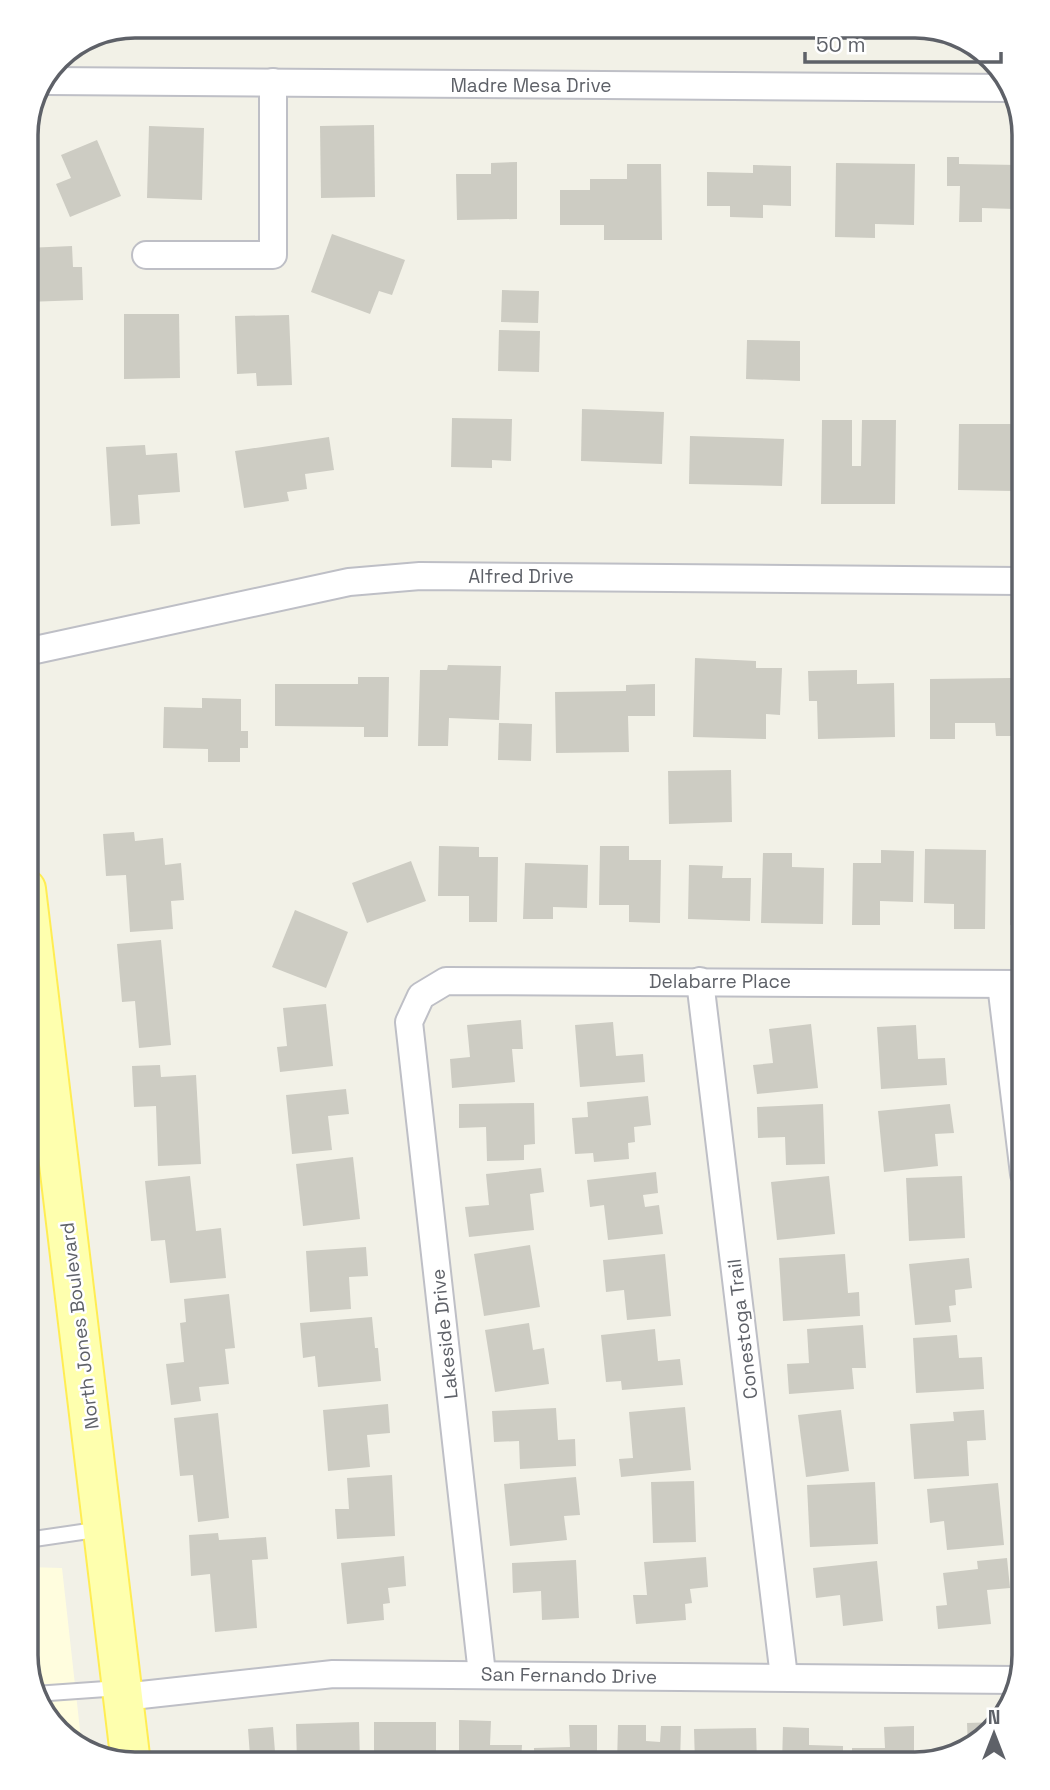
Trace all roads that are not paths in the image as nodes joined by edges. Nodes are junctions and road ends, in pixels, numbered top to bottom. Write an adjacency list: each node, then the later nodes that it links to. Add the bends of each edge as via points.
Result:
1 (56, 81): 2 (street, Madre Mesa Drive)
2 (273, 82): 3 (street, Madre Mesa Drive); 4 (street, via 273,255)
3 (999, 89)
4 (146, 255)
5 (1012, 581): 6 (street, Alfred Drive, via 421,576 349,582)
6 (39, 649)
7 (700, 981): 8 (street, Delabarre Place); 10 (street, Delabarre Place, via 446,981); 14 (street, Conestoga Trail)
8 (1012, 984)
9 (38, 992): 11 (main road, North Jones Boulevard)
10 (421, 996): 13 (street, Lakeside Drive, via 409,1022)
11 (103, 1528): 12 (lane); 16 (main road, North Jones Boulevard)
12 (38, 1538)
13 (482, 1674): 14 (street, San Fernando Drive); 16 (street, San Fernando Drive, via 333,1674)
14 (784, 1677): 15 (street, San Fernando Drive)
15 (1007, 1680)
16 (122, 1692): 17 (lane); 18 (main road, North Jones Boulevard)
17 (48, 1694)
18 (129, 1751)

